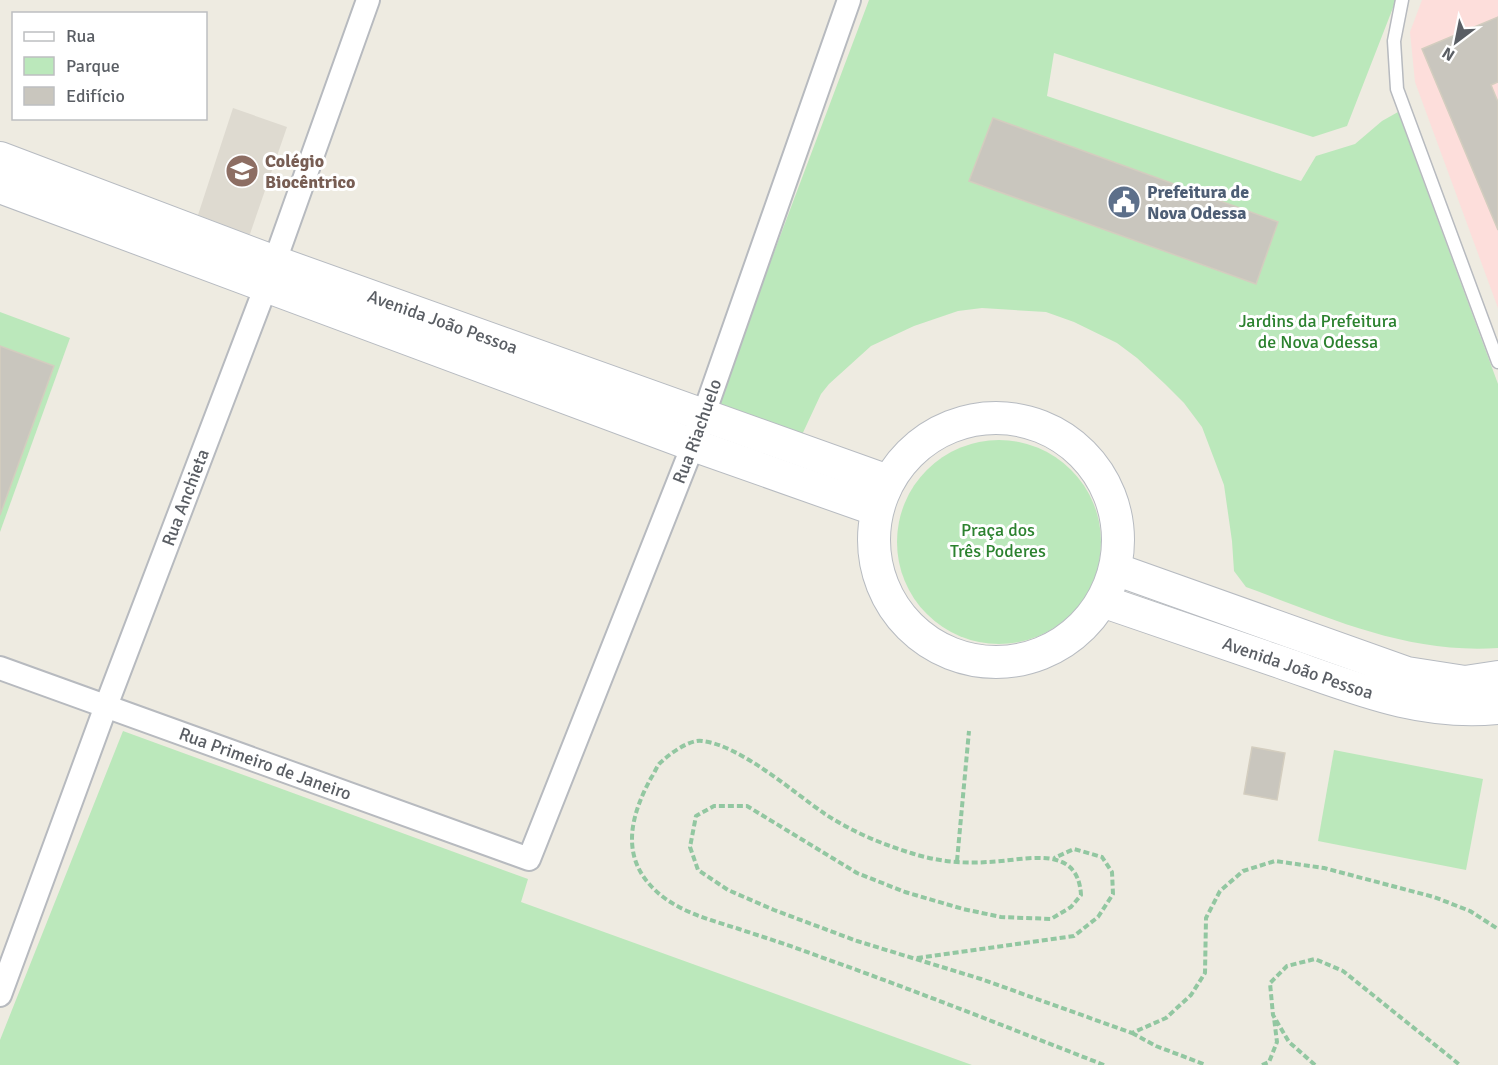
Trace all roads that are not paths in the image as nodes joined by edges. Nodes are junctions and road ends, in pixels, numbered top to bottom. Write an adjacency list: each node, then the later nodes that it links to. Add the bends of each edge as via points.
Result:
1 (368, 0): 7 (street, Rua Anchieta)
2 (849, 0): 10 (street, Rua Riachuelo)
3 (1402, 0): 8 (lane, via 1394,41 1397,89)
4 (0, 158): 6 (main road, Avenida João Pessoa)
5 (0, 187): 6 (main road, Avenida João Pessoa)
6 (43, 189): 7 (main road, Avenida João Pessoa)
7 (271, 274): 9 (main road, Avenida João Pessoa); 18 (street, Rua Anchieta)
8 (1498, 362)
9 (568, 383): 10 (main road, Avenida João Pessoa); 11 (main road, Avenida João Pessoa)
10 (702, 416): 11 (street, Rua Riachuelo); 12 (main road, Avenida João Pessoa)
11 (693, 445): 13 (main road, Avenida João Pessoa); 20 (street, Rua Riachuelo)
12 (888, 482): 13 (main road); 14 (main road, via 910,452 956,424 992,418 1019,420 1045,428 1080,452 1106,486 1118,527)
13 (877, 510): 15 (main road, via 875,560 885,592 915,632 958,656 999,662 1040,654 1069,638)
14 (1115, 569): 15 (main road); 17 (main road, Avenida João Pessoa, via 1407,673 1465,682)
15 (1102, 601): 19 (main road, Avenida João Pessoa, via 1391,700 1446,709)
16 (0, 668): 18 (street, Rua Primeiro de Janeiro)
17 (1498, 677)
18 (106, 706): 20 (street, Rua Primeiro de Janeiro); 21 (street, Rua Anchieta)
19 (1498, 708)
20 (529, 859)
21 (0, 995)

